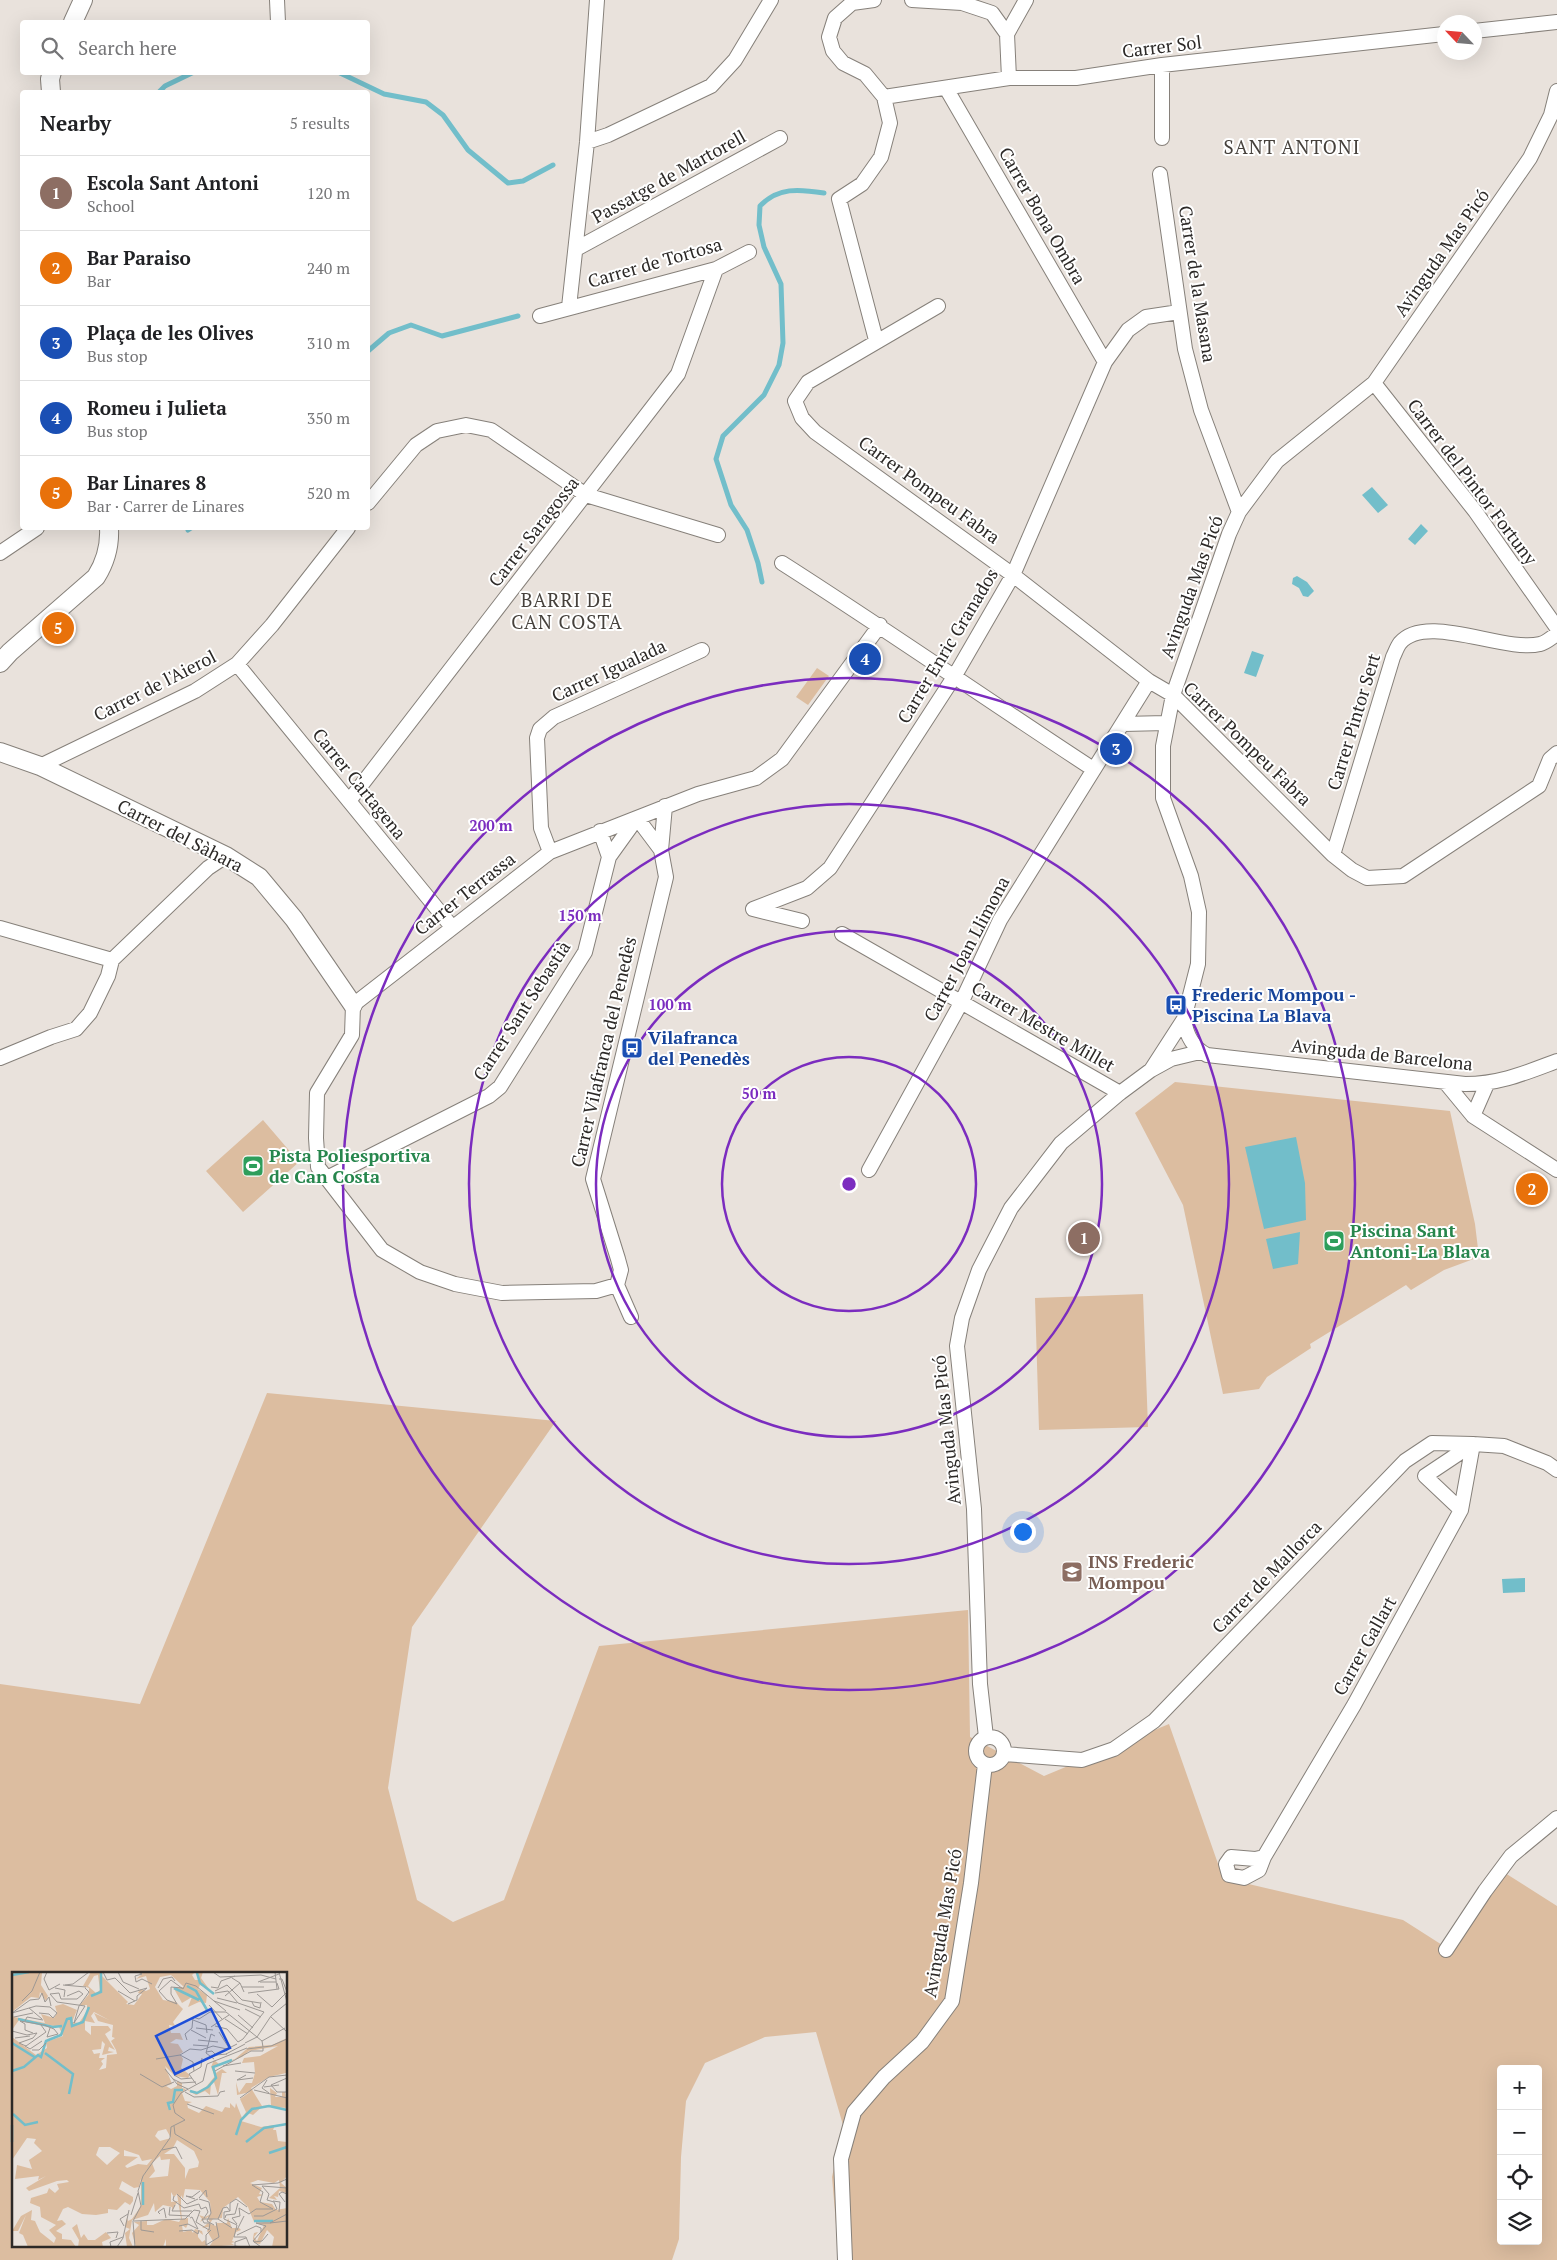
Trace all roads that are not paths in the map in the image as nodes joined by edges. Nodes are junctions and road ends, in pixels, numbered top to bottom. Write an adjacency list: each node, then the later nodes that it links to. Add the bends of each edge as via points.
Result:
1 (83, 0): 8 (street)
2 (277, 0): 9 (street)
3 (597, 0): 23 (street, Carrer de Tortosa)
4 (771, 0): 23 (street, via 735,60 711,86)
5 (874, 0): 20 (street, via 852,3 836,18 829,37 833,51 843,62 865,74)
6 (912, 0): 12 (street, via 962,3 992,14)
7 (1026, 0): 12 (street)
8 (74, 20)
9 (278, 20)
10 (1557, 22): 11 (street)
11 (1482, 30)
12 (1007, 34): 16 (street)
13 (1437, 35): 14 (street, Carrer Sol)
14 (1162, 65): 16 (street, Carrer Sol, via 1076,78); 22 (street)
15 (51, 75): 18 (street)
16 (1009, 78): 17 (street, Carrer Sol)
17 (946, 88): 20 (street, Carrer Sol); 33 (street, Carrer Bona Ombra)
18 (51, 90)
19 (1557, 91): 34 (street, Avinguda Mas Picó, via 1551,115 1530,158)
20 (884, 97): 32 (street, via 890,123 881,157 862,184 839,199)
21 (780, 138): 25 (street, Passatge de Martorell)
22 (1162, 138)
23 (587, 142): 25 (street, Carrer de Tortosa)
24 (1160, 174): 30 (street, Carrer de la Masana)
25 (576, 249): 29 (street, Carrer de Tortosa)
26 (749, 252): 27 (street, Carrer de Tortosa)
27 (716, 269): 29 (street, Carrer de Tortosa); 35 (street, Carrer Saragossa, via 678,374)
28 (938, 306): 32 (street)
29 (570, 307): 31 (street, Carrer de Tortosa)
30 (1179, 312): 33 (street, Carrer Enric Granados, via 1146,317 1128,330); 37 (street, Carrer de la Masana, via 1201,410)
31 (540, 316)
32 (876, 340): 44 (street, Carrer Pompeu Fabra, via 808,382 795,401 802,418 815,432)
33 (1105, 362): 44 (street, Carrer Enric Granados)
34 (1374, 383): 37 (street, Avinguda Mas Picó, via 1277,461); 46 (street, Carrer del Pintor Fortuny, via 1475,511)
35 (586, 495): 36 (street, via 491,430 466,425 437,431 416,444); 41 (street); 60 (street, Carrer Saragossa)
36 (370, 501)
37 (1240, 512): 53 (street, Avinguda Mas Picó, via 1229,534)
38 (34, 530): 42 (street)
39 (109, 530): 49 (street, via 109,547 96,577)
40 (346, 530): 50 (street, Carrer de l'Aierol)
41 (718, 535)
42 (0, 553)
43 (782, 563): 45 (street)
44 (1013, 575): 51 (street, Carrer Enric Granados); 52 (street, Carrer Pompeu Fabra)
45 (880, 625): 51 (street); 61 (street, Carrer Terrassa, via 782,759 756,778)
46 (1557, 628)
47 (1557, 634): 66 (street, Carrer Pintor Sert, via 1541,644 1513,644 1436,630 1416,634 1400,643 1393,657)
48 (702, 650): 65 (street, Carrer Igualada, via 554,717 540,729 536,738 540,828)
49 (0, 663)
50 (237, 664): 58 (street, Carrer de l'Aierol, via 195,691); 60 (street, Carrer Cartagena)
51 (954, 677): 59 (street); 69 (street, Carrer Enric Granados, via 830,868 807,888 752,909)
52 (1149, 680): 53 (street, Carrer Pompeu Fabra); 55 (street, Carrer Joan Llimona)
53 (1173, 695): 54 (street, Avinguda Mas Picó); 66 (street, Carrer Pompeu Fabra)
54 (1166, 723): 55 (street); 76 (street, Avinguda Mas Picó, via 1162,798 1192,876 1199,912 1198,964)
55 (1124, 724): 59 (street, Carrer Joan Llimona)
56 (0, 752): 58 (street, Carrer del Sàhara)
57 (1557, 753): 66 (street, Carrer Pompeu Fabra, via 1550,759 1539,786 1403,876 1367,878)
58 (40, 766): 67 (street, Carrer del Sàhara)
59 (1093, 769): 74 (street, Carrer Joan Llimona, via 1000,920)
60 (349, 801): 70 (street, Carrer Cartagena)
61 (665, 806): 62 (street, Carrer Terrassa); 64 (street, Carrer Vilafranca del Penedès)
62 (637, 818): 63 (street, Carrer Terrassa); 64 (street, Carrer Vilafranca del Penedès); 68 (street, Carrer Sant Sebastià)
63 (600, 831): 65 (street, Carrer Terrassa); 68 (street)
64 (661, 850): 88 (street, Carrer Vilafranca del Penedès, via 666,877 593,1179 621,1270)
65 (550, 852): 70 (street, Carrer Terrassa)
66 (1334, 855)
67 (226, 856): 73 (street, via 208,868); 75 (street, Carrer del Sàhara, via 259,877 294,919)
68 (609, 857): 87 (street, Carrer Sant Sebastià, via 585,952 500,1087 489,1096)
69 (802, 921)
70 (452, 927): 75 (street, Carrer Terrassa)
71 (0, 928): 73 (street)
72 (842, 934): 74 (street, Carrer Mestre Millet)
73 (112, 960): 78 (street, via 90,1013 76,1029)
74 (962, 1001): 83 (street, Carrer Mestre Millet); 85 (street, Carrer Joan Llimona)
75 (354, 1005): 87 (street, via 352,1036 318,1093 318,1167)
76 (1184, 1018): 77 (street, via 1185,1032); 80 (street, Avinguda Mas Picó)
77 (1200, 1052): 80 (street, Avinguda Mas Picó, via 1171,1059); 81 (street, Avinguda de Barcelona)
78 (0, 1058)
79 (1557, 1060): 82 (street, Avinguda de Barcelona, via 1507,1080)
80 (1152, 1070): 83 (street, Avinguda Mas Picó)
81 (1445, 1082): 82 (street, Avinguda de Barcelona); 84 (street)
82 (1487, 1084): 84 (street)
83 (1120, 1093): 93 (street, Avinguda Mas Picó, via 1061,1143 1011,1208 979,1270 962,1318 957,1346 974,1509 980,1684)
84 (1473, 1116): 86 (street)
85 (869, 1170)
86 (1557, 1170)
87 (327, 1178): 88 (street, via 382,1250 420,1272 455,1284 502,1293 596,1291)
88 (617, 1285): 89 (street, Carrer Vilafranca del Penedès)
89 (631, 1317)
90 (1473, 1444): 91 (street, Carrer de Mallorca, via 1504,1446 1547,1462); 92 (street, Carrer Gallart); 92 (street, via 1425,1476); 94 (street, Carrer de Mallorca, via 1432,1443 1405,1461 1154,1721 1114,1749 1082,1760)
91 (1557, 1470)
92 (1460, 1510): 97 (street, Carrer Gallart, via 1354,1705)
93 (986, 1737): 94 (street, via 999,1740); 95 (street, Avinguda Mas Picó, via 979,1742 976,1752 978,1760)
94 (1004, 1754): 95 (street, via 996,1764)
95 (985, 1764): 99 (street, Avinguda Mas Picó, via 952,2002 922,2042 884,2077 854,2112 841,2159)
96 (1557, 1818): 98 (street, via 1511,1856)
97 (1264, 1857)
98 (1446, 1950)
99 (845, 2260)

